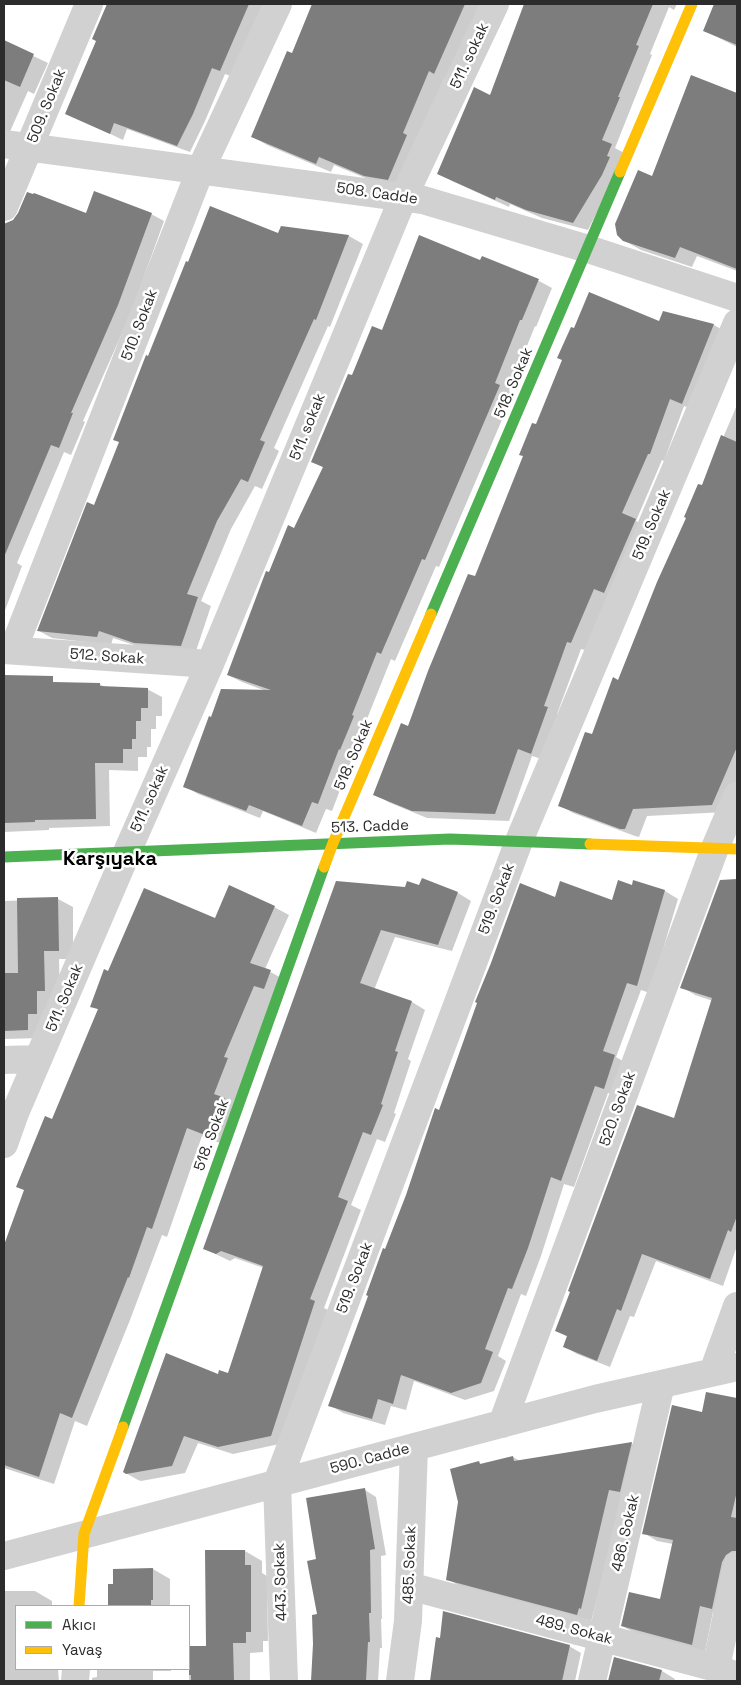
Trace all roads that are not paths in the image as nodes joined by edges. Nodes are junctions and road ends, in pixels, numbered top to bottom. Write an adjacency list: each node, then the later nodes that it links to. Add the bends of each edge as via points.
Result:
1 (89, 4): 5 (street, 509. Sokak)
2 (278, 4): 6 (street, 510. Sokak)
3 (495, 4): 7 (street, 511. sokak)
4 (692, 4): 9 (street, 518. Sokak)
5 (17, 146): 6 (street, 508. Cadde); 8 (street, 509. Sokak)
6 (200, 171): 7 (street, 508. Cadde); 12 (street, 510. Sokak)
7 (403, 198): 9 (street, 508. Cadde, via 423,200); 13 (street, 511. sokak)
8 (4, 207)
9 (588, 249): 10 (street, 508. Cadde); 16 (street, 518. Sokak)
10 (737, 298)
11 (737, 323): 15 (street, 519. Sokak)
12 (8, 650): 13 (street, 512. Sokak)
13 (210, 664): 18 (street, 511. sokak)
14 (737, 796): 17 (street, 520. Sokak)
15 (519, 841): 16 (street, 513. Cadde, via 450,839); 17 (street, 513. Cadde); 28 (street, 519. Sokak)
16 (332, 844): 18 (street, 513. Cadde); 29 (street, 518. Sokak)
17 (726, 848): 26 (street, 520. Sokak)
18 (127, 852): 19 (street, 513. Cadde); 20 (street, 511. Sokak)
19 (4, 857)
20 (38, 1059): 21 (street); 22 (street, 511. Sokak)
21 (4, 1060)
22 (4, 1144)
23 (737, 1306): 24 (street)
24 (725, 1370): 25 (street, 590. Cadde)
25 (661, 1384): 26 (street, 590. Cadde); 34 (street, 486. Sokak)
26 (502, 1424): 27 (street, 590. Cadde)
27 (414, 1447): 28 (street, 590. Cadde); 32 (street, 485. Sokak)
28 (277, 1483): 29 (street, 590. Cadde); 36 (street, 443. Sokak)
29 (84, 1534): 30 (street, 590. Cadde); 33 (street, 518. Sokak)
30 (4, 1556)
31 (737, 1566): 35 (street)
32 (410, 1586): 34 (street, 489. Sokak); 37 (street, 485. Sokak)
33 (79, 1605)
34 (602, 1637): 35 (street, 489. Sokak); 38 (street, 486. Sokak)
35 (727, 1672)
36 (284, 1681)
37 (400, 1681)
38 (592, 1681)

